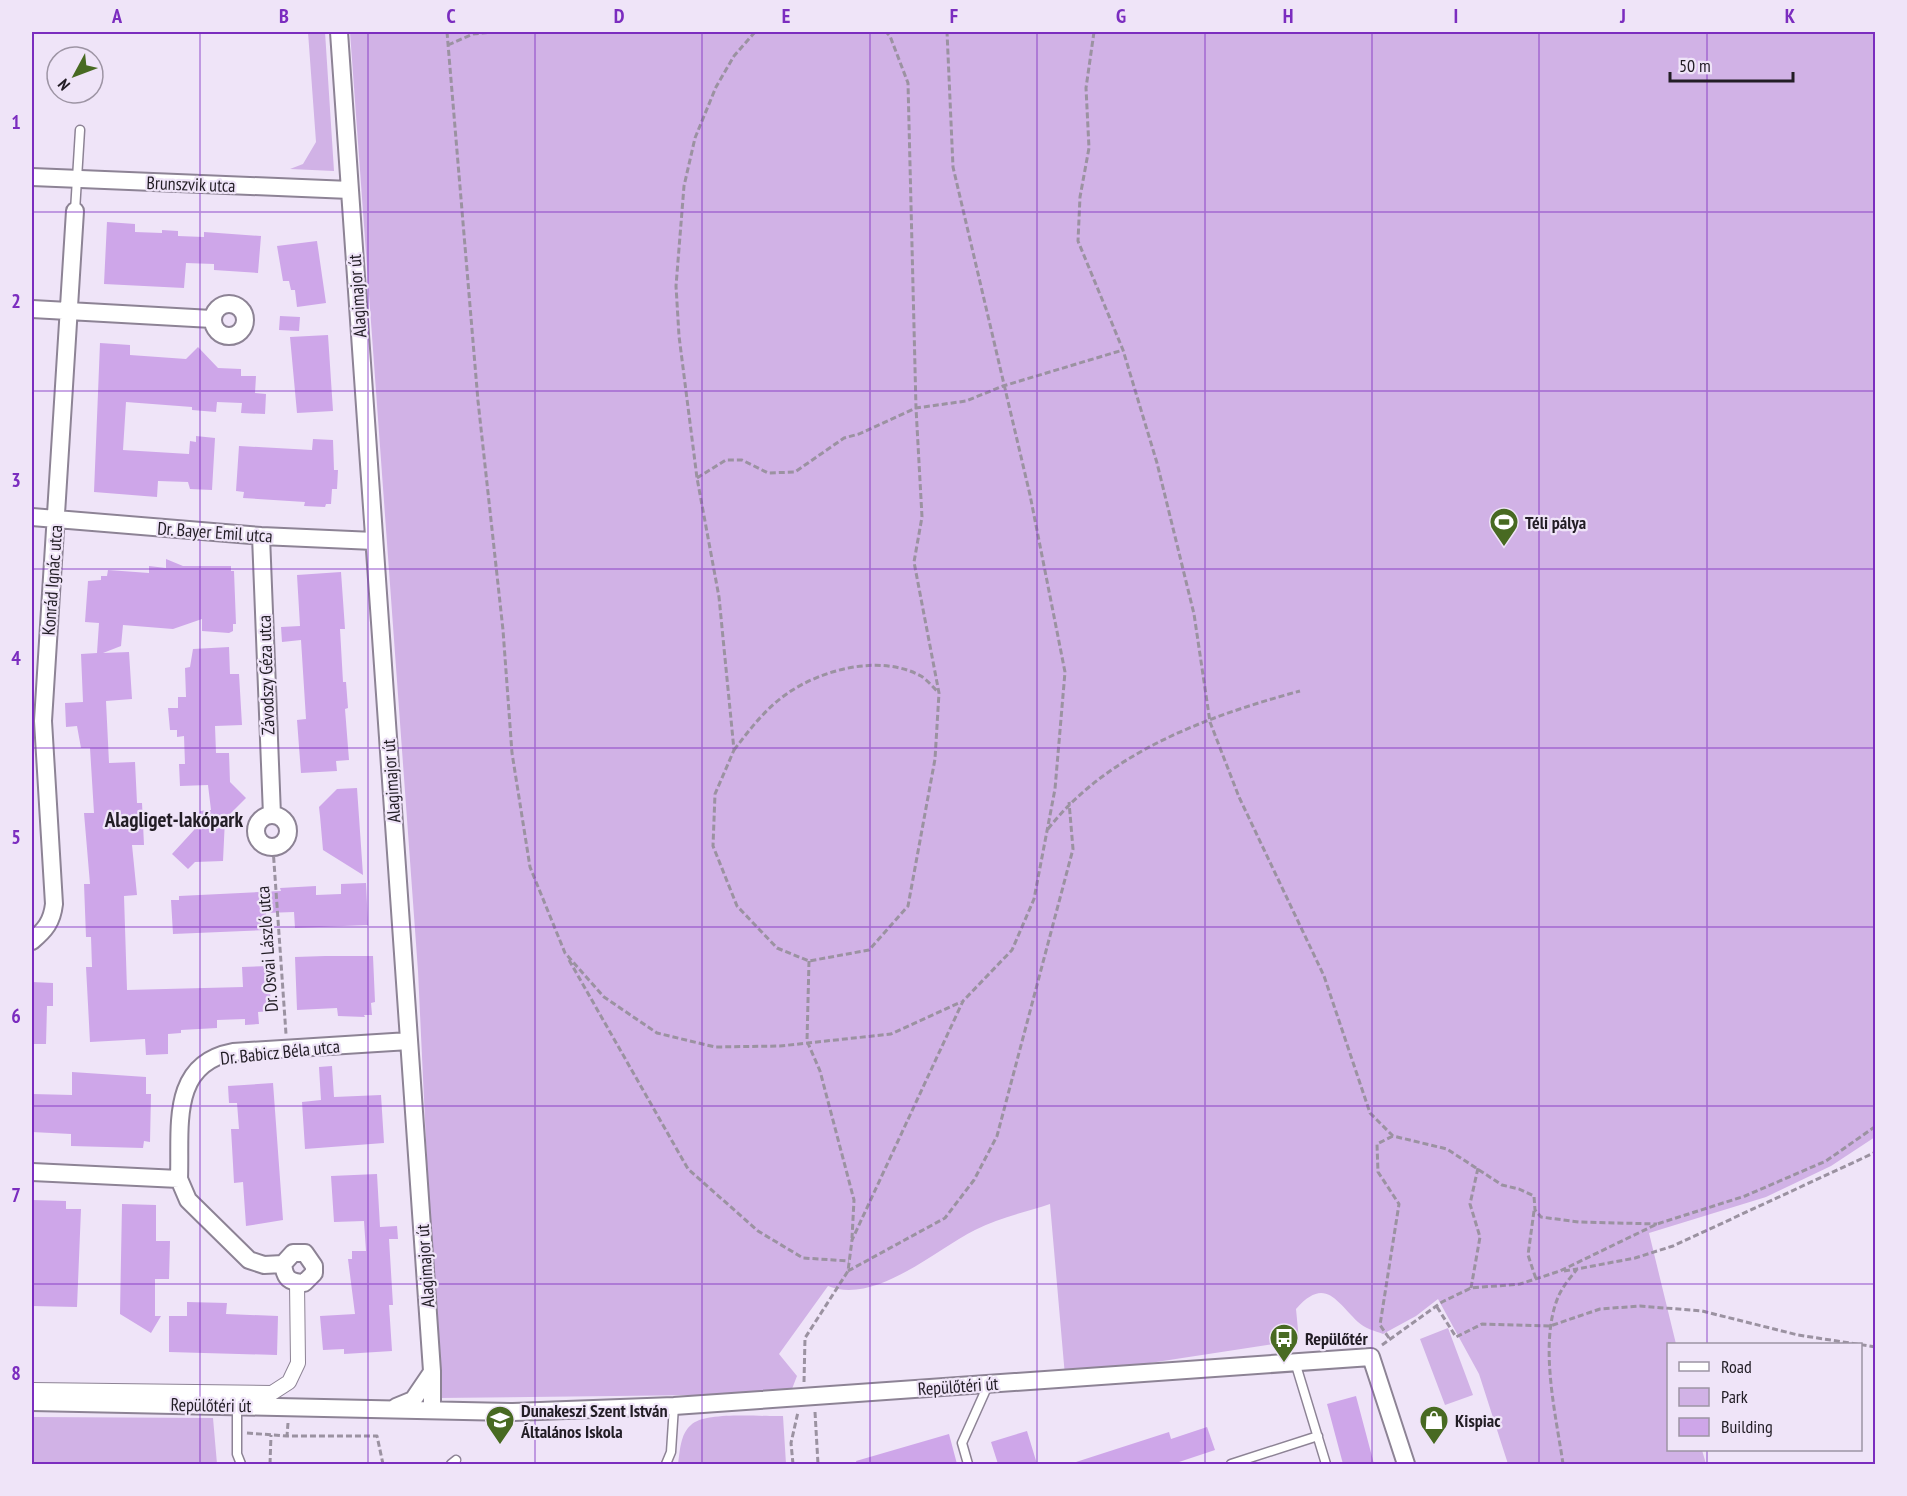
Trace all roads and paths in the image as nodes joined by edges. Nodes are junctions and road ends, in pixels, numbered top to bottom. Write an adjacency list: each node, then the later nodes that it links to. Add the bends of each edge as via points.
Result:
1 (339, 32): 12 (street, Alagimajor út)
2 (447, 32): 8 (path)
3 (492, 32): 8 (path, via 473,34)
4 (755, 32): 20 (path, via 734,56 716,87 695,138 684,186 676,286)
5 (886, 32): 19 (path, via 908,83)
6 (947, 32): 18 (path, via 953,167)
7 (1094, 32): 17 (path, via 1086,88 1089,148 1080,197 1078,241)
8 (448, 45): 35 (path, via 512,753 530,867)
9 (80, 130): 11 (lane)
10 (32, 177): 11 (street, Brunszvik utca)
11 (77, 180): 12 (street, Brunszvik utca); 13 (lane)
12 (350, 190): 24 (street, Alagimajor út)
13 (75, 211): 15 (street, Konrád Ignác utca)
14 (32, 309): 15 (street)
15 (68, 311): 16 (street); 22 (street, Konrád Ignác utca)
16 (212, 319)
17 (1124, 350): 18 (path); 28 (path, via 1194,614)
18 (1004, 386): 19 (path, via 966,401); 32 (path, via 1065,672 1055,789)
19 (916, 408): 20 (path, via 860,435 844,438 795,472 768,473 742,460 726,460); 26 (path, via 922,517 914,562)
20 (697, 478): 29 (path, via 719,597)
21 (32, 517): 22 (street, Dr. Bayer Emil utca)
22 (56, 519): 23 (street, Dr. Bayer Emil utca); 27 (street, Konrád Ignác utca)
23 (261, 536): 24 (street, Dr. Bayer Emil utca); 31 (street, Závodszy Géza utca)
24 (374, 541): 38 (street, Alagimajor út)
25 (1300, 692): 28 (path)
26 (939, 693): 29 (path, via 921,676 890,667 857,666 815,677 787,693 759,717); 36 (path, via 935,759 908,906 869,950)
27 (37, 720): 34 (street, Konrád Ignác utca, via 54,904 45,930)
28 (1210, 722): 30 (path, via 1173,734 1110,771); 42 (path, via 1239,797 1324,976 1370,1113)
29 (734, 750): 36 (path, via 715,794 713,846 737,906 777,948)
30 (1069, 802): 32 (path); 53 (path, via 1073,849 997,1136 974,1180 945,1218)
31 (272, 815): 33 (street, via 280,817 288,830 285,842); 33 (street, via 258,822 255,831 260,842)
32 (1047, 830): 37 (path, via 1034,899 1011,950)
33 (273, 848): 40 (path, Dr. Osvai László utca)
34 (32, 941)
35 (565, 952): 39 (path, via 604,998 657,1033 716,1047 780,1046); 50 (path, via 688,1169 758,1231 803,1258)
36 (809, 961): 39 (path)
37 (963, 1001): 39 (path, via 891,1034); 49 (path)
38 (409, 1041): 40 (street, Dr. Babicz Béla utca); 64 (street, Alagimajor út)
39 (807, 1041): 49 (path, via 819,1071 854,1200)
40 (287, 1049): 46 (street, Dr. Babicz Béla utca, via 216,1056 191,1076 182,1107)
41 (1875, 1126): 48 (path, via 1827,1161 1745,1196)
42 (1392, 1136): 44 (path, via 1447,1149); 60 (path, via 1377,1144 1378,1172 1399,1204 1380,1325)
43 (1875, 1152): 52 (path, via 1673,1246)
44 (1478, 1168): 47 (path, via 1502,1185 1534,1196); 57 (path, via 1470,1204 1480,1237)
45 (32, 1172): 46 (street)
46 (179, 1179): 51 (street, via 188,1200 249,1260 264,1265)
47 (1535, 1209): 48 (path, via 1541,1217 1579,1222); 55 (path, via 1528,1255)
48 (1657, 1224): 54 (path)
49 (852, 1240): 50 (path)
50 (849, 1261): 53 (path)
51 (283, 1263): 56 (street, via 284,1276); 56 (street, via 293,1253 305,1253 314,1273 304,1283)
52 (1577, 1269): 54 (path); 59 (path, via 1559,1294)
53 (848, 1271): 65 (path, via 805,1338)
54 (1560, 1271): 55 (path)
55 (1536, 1279): 57 (path)
56 (297, 1283): 67 (street, via 298,1363 289,1382 272,1393)
57 (1471, 1288): 58 (path)
58 (1437, 1307): 59 (path, via 1456,1337 1482,1324); 60 (path)
59 (1550, 1326): 61 (path, via 1600,1309 1640,1306 1702,1311 1798,1335); 89 (path, via 1552,1391)
60 (1389, 1338): 62 (path)
61 (1849, 1343)
62 (1371, 1357): 63 (street, Repülőtéri út); 88 (street)
63 (1295, 1362): 66 (street, Repülőtéri út); 78 (lane)
64 (432, 1371): 73 (street, via 413,1400); 74 (street)
65 (805, 1379): 68 (path); 68 (path)
66 (988, 1384): 68 (street, Repülőtéri út); 85 (lane, via 962,1443)
67 (32, 1390)
68 (807, 1397): 72 (street, Repülőtéri út); 83 (path, via 791,1443); 84 (path)
69 (32, 1402): 70 (street, Repülőtéri út)
70 (237, 1406): 71 (street, Repülőtéri út); 75 (lane)
71 (288, 1406): 73 (street, Repülőtéri út); 77 (path)
72 (674, 1406): 74 (street, Repülőtéri út, via 513,1412); 82 (lane, via 671,1452)
73 (391, 1409): 74 (street, Repülőtéri út)
74 (432, 1409)
75 (237, 1433): 76 (path); 79 (lane)
76 (271, 1435): 77 (path); 80 (path)
77 (287, 1436): 81 (path, via 377,1436)
78 (1318, 1436): 86 (lane); 87 (lane)
79 (241, 1464)
80 (270, 1464)
81 (383, 1464)
82 (666, 1464)
83 (793, 1464)
84 (818, 1464)
85 (968, 1464)
86 (1231, 1464)
87 (1326, 1464)
88 (1406, 1464)
89 (1563, 1464)

